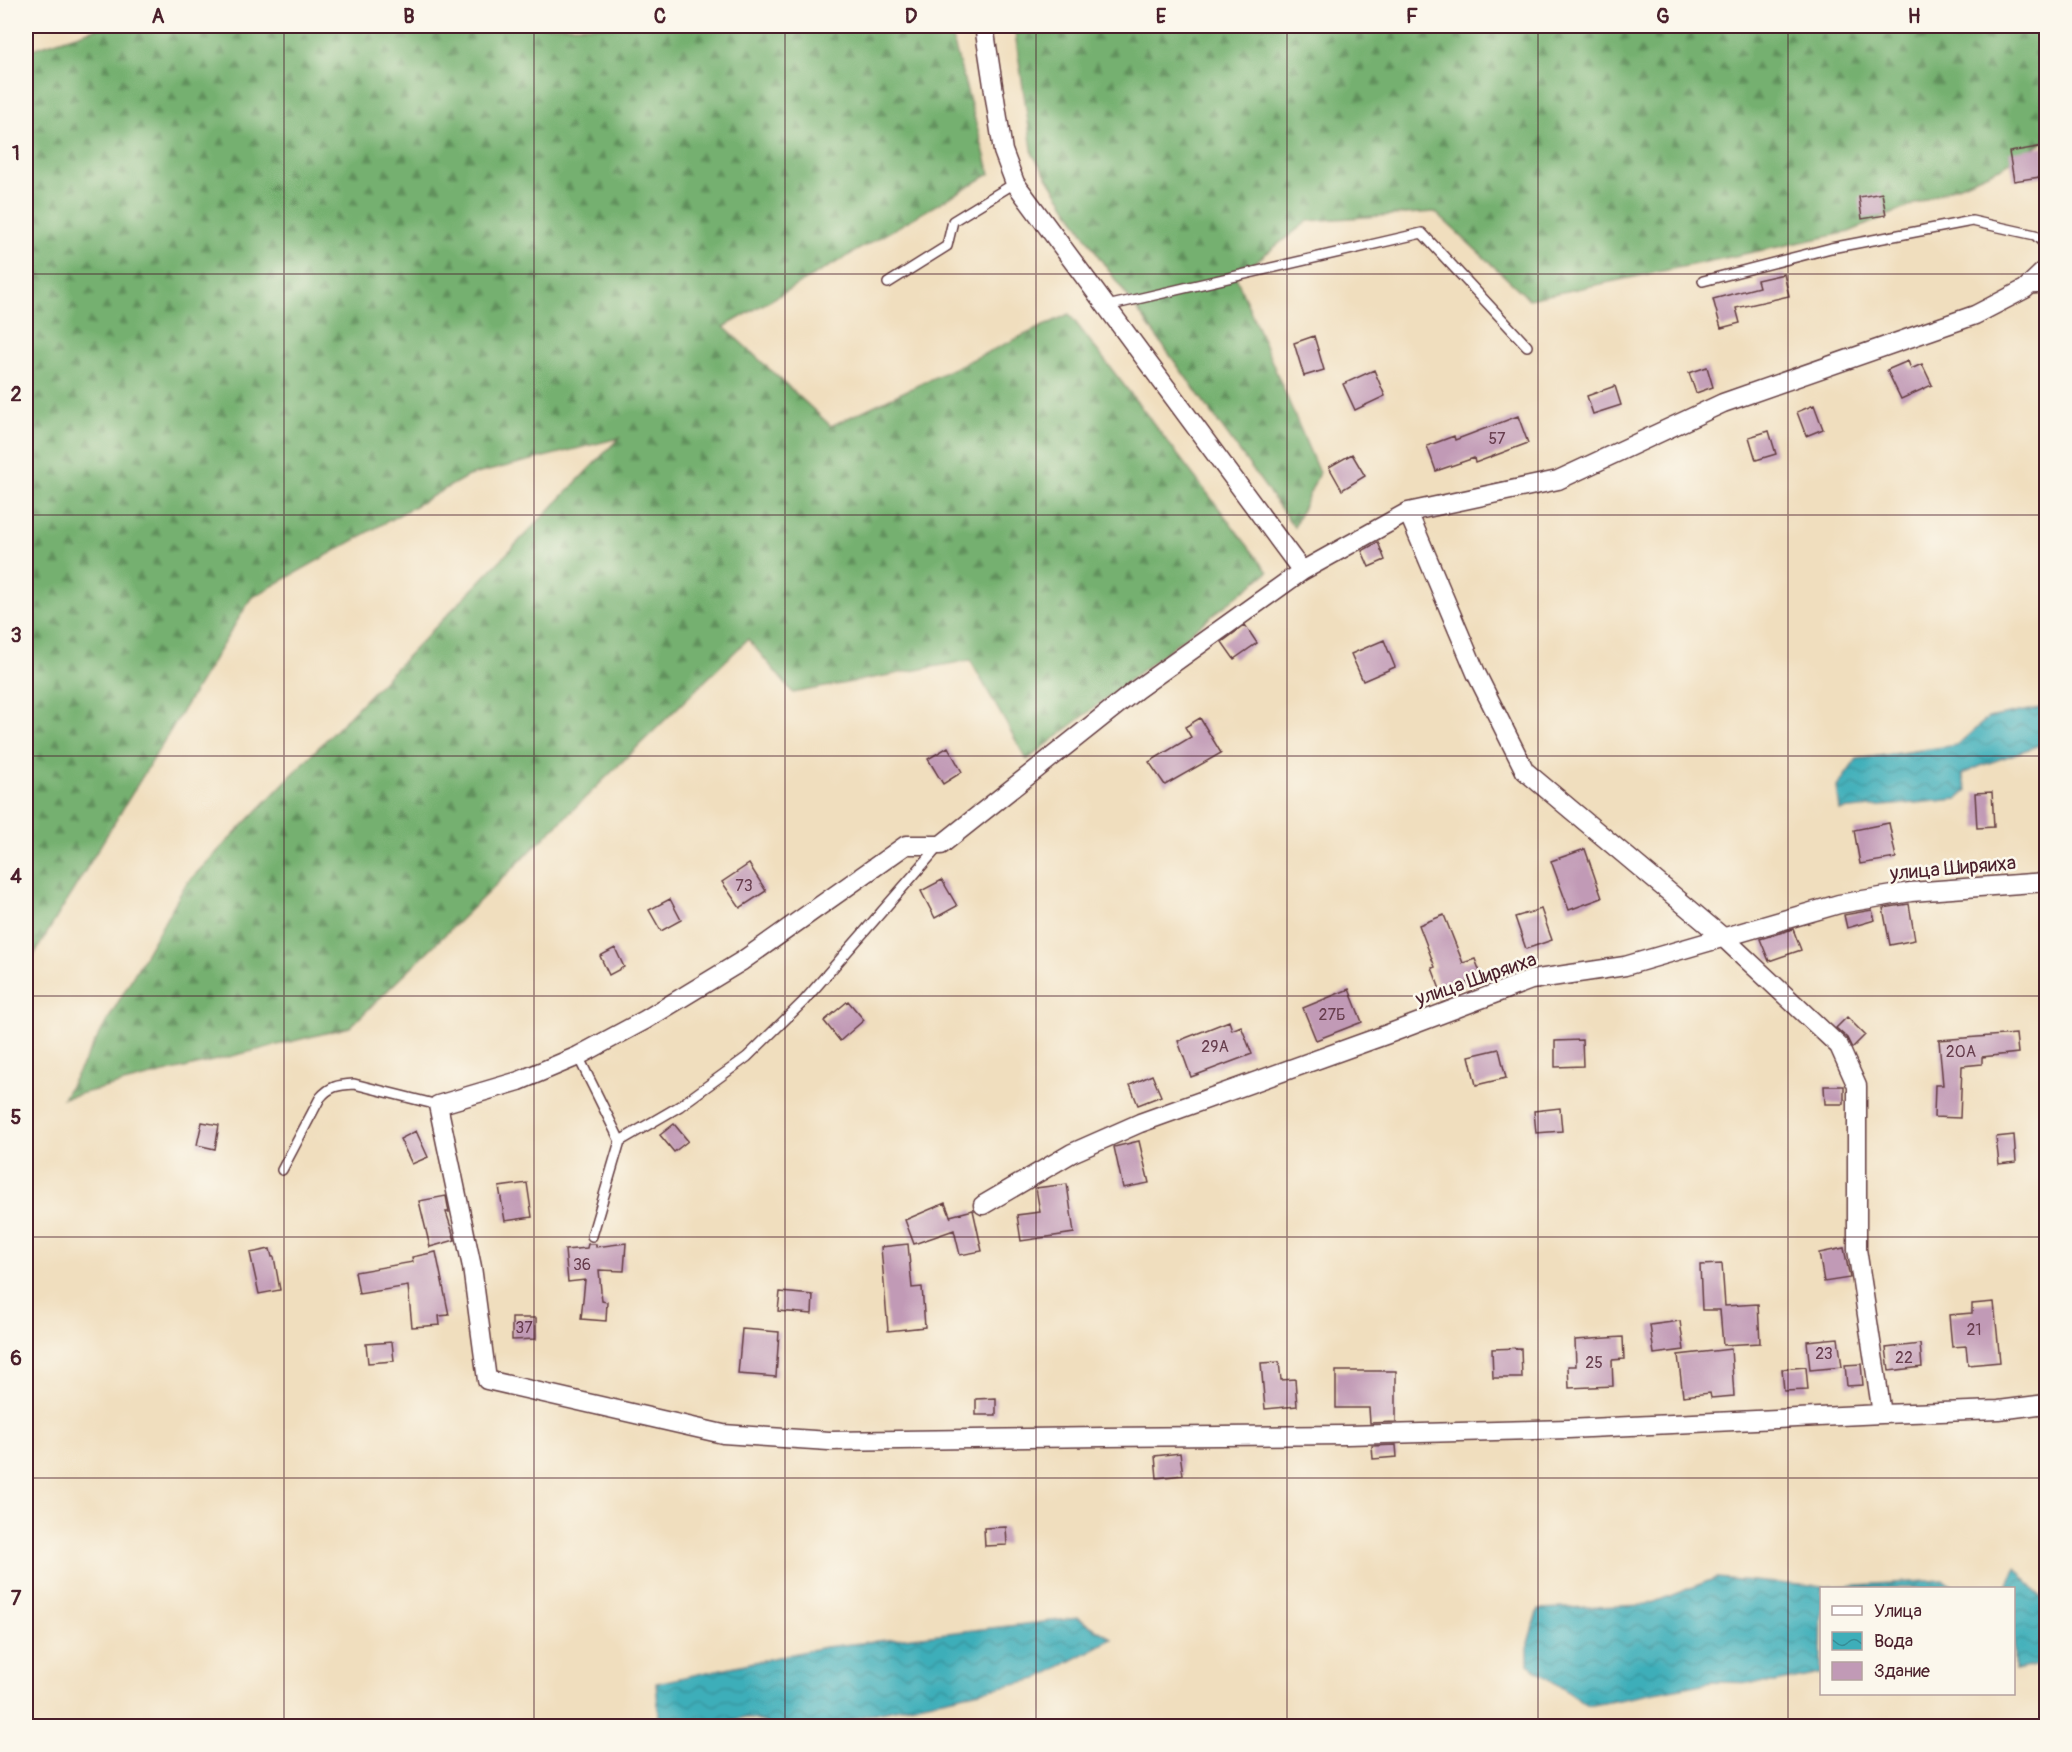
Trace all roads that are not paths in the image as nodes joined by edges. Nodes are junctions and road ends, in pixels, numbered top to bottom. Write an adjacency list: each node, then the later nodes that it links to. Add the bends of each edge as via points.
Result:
1 (984, 26): 2 (street, via 1003,151)
2 (1015, 183): 6 (lane, via 953,221 947,246); 9 (street)
3 (2046, 245): 5 (lane, via 2035,235 1972,221 1831,248)
4 (2046, 268): 8 (street)
5 (1703, 281)
6 (888, 283)
7 (2046, 288): 8 (lane)
8 (2025, 290): 11 (street, via 1975,315 1723,403 1558,480)
9 (1107, 306): 10 (lane, via 1422,233); 12 (street)
10 (1527, 346)
11 (1408, 512): 12 (street); 15 (street, via 1476,674 1525,771)
12 (1302, 571): 13 (street, via 1136,690)
13 (941, 845): 16 (street, via 906,845 742,961); 18 (lane, via 803,1002 747,1057 680,1106)
14 (2046, 882): 15 (street, улица Ширяиха, via 1911,892 1839,904)
15 (1725, 939): 20 (street, улица Ширяиха, via 1624,966 1532,980 1140,1123 1072,1153); 23 (street, via 1839,1046 1857,1086 1857,1249)
16 (578, 1056): 17 (street, via 519,1081); 18 (lane)
17 (438, 1105): 19 (lane, via 354,1084 339,1084 320,1098); 23 (street, via 472,1267 487,1380 723,1434 829,1442 1347,1436)
18 (620, 1141): 21 (lane)
19 (282, 1170)
20 (983, 1205)
21 (592, 1236)
22 (2046, 1404): 23 (street, via 1999,1410)
23 (1882, 1414)

